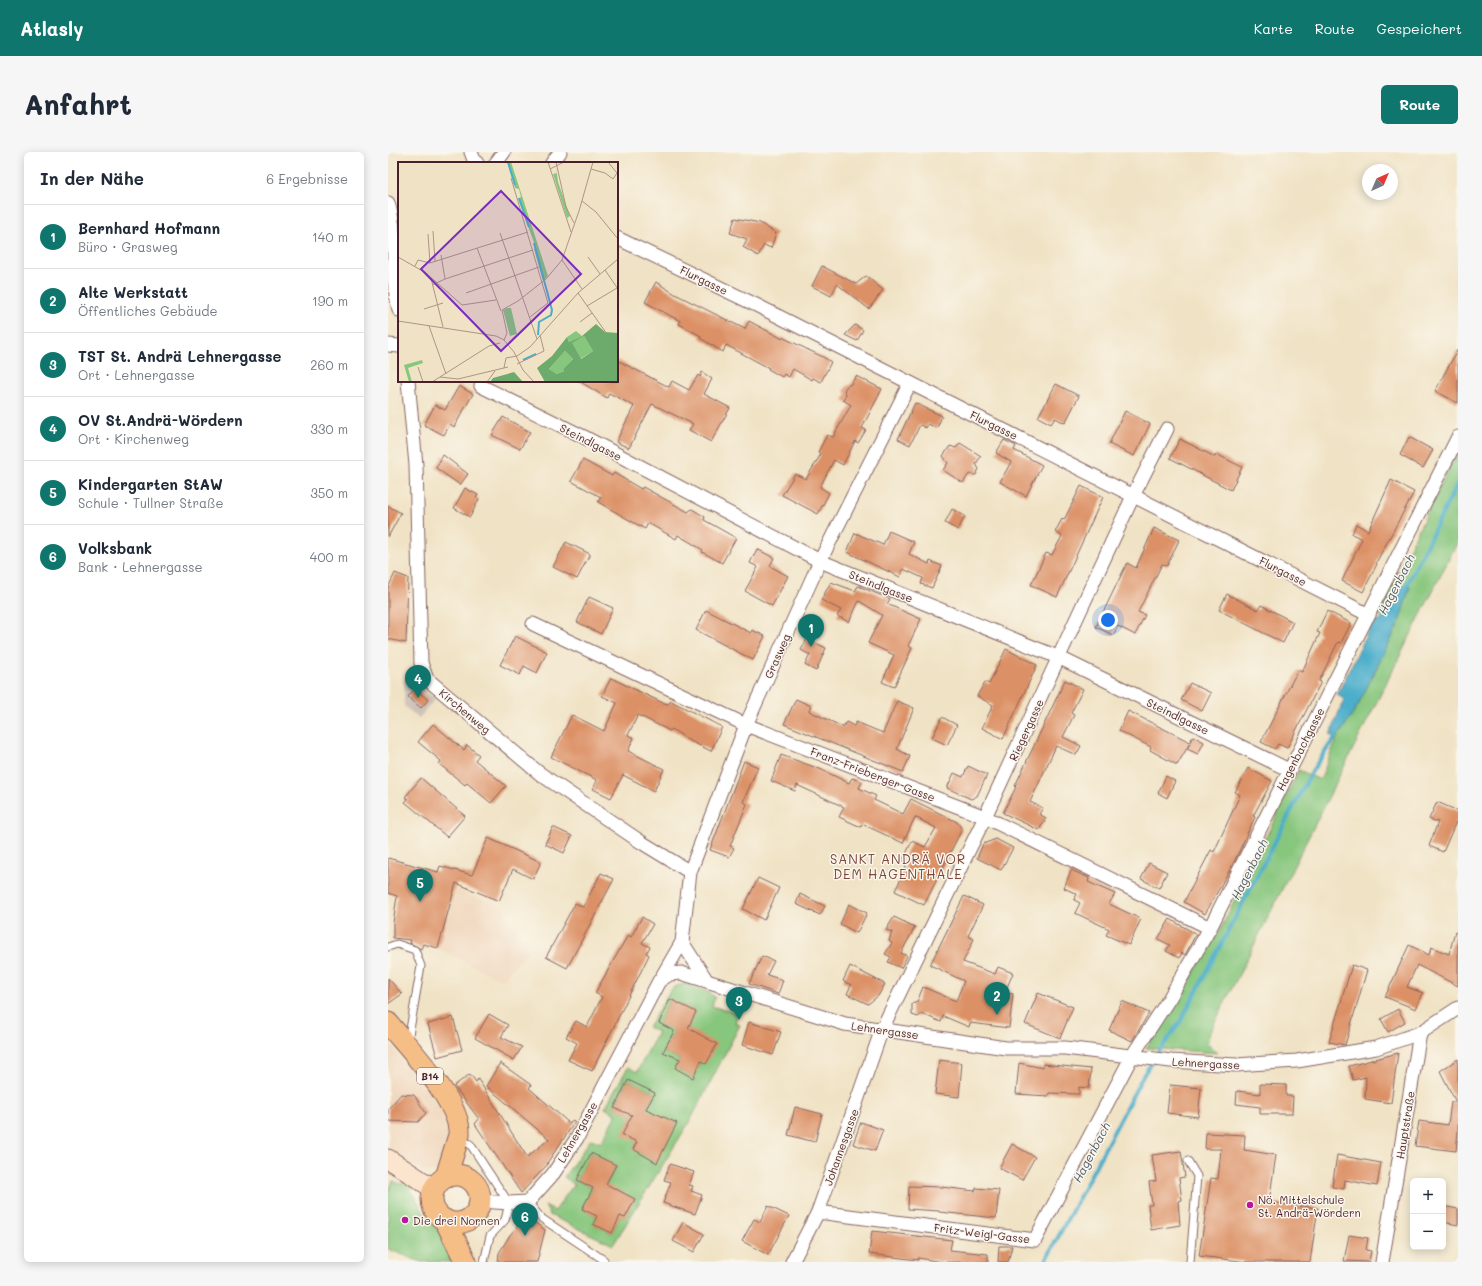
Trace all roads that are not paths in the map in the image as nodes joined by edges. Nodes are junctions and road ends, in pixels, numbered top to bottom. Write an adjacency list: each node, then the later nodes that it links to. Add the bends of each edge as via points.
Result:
1 (471, 152): 4 (street)
2 (504, 152): 5 (street)
3 (560, 152): 6 (street)
4 (476, 162)
5 (497, 162)
6 (553, 162)
7 (388, 203): 9 (street, via 395,249)
8 (618, 238): 15 (street, Flurgasse, via 756,305)
9 (391, 284): 10 (street)
10 (398, 307)
11 (388, 345): 12 (street)
12 (398, 346)
13 (408, 382): 26 (street, Kirchenweg, via 416,465 421,663 427,679 539,773)
14 (479, 383): 19 (street, Steindlgasse)
15 (910, 384): 18 (street, Flurgasse); 19 (street, Grasweg)
16 (1167, 429): 18 (street, Riegergasse)
17 (1458, 437): 20 (street, Hagenbachgasse)
18 (1134, 494): 20 (street, Flurgasse); 22 (street, Riegergasse)
19 (820, 561): 22 (street, Steindlgasse); 23 (street, Grasweg)
20 (1369, 615): 24 (street, Hagenbachgasse)
21 (533, 624): 23 (street, Franz-Frieberger-Gasse)
22 (1060, 658): 24 (street, Steindlgasse); 25 (street, Riegergasse)
23 (746, 725): 25 (street, Franz-Frieberger-Gasse); 26 (street, Grasweg)
24 (1289, 770): 27 (street, Hagenbachgasse)
25 (985, 817): 27 (street, Franz-Frieberger-Gasse); 34 (street, Riegergasse)
26 (690, 872): 28 (street, Grasweg)
27 (1210, 928): 37 (street, Hagenbachgasse)
28 (682, 942): 30 (street, Grasweg); 31 (street)
29 (388, 947): 36 (lane, via 397,944 414,950 421,966)
30 (659, 980): 31 (street, Lehnergasse, via 670,974 681,973); 43 (street, Lehnergasse, via 577,1138 553,1174)
31 (707, 981): 34 (street, Lehnergasse, via 845,1024)
32 (1458, 1008): 35 (street)
33 (388, 1023): 36 (main road, B14)
34 (882, 1030): 37 (street, Lehnergasse, via 1006,1048 1065,1048); 46 (street, Johannesgasse)
35 (1420, 1033): 37 (street, Lehnergasse, via 1376,1048 1297,1061 1236,1065); 52 (street, Hauptstraße)
36 (407, 1048): 38 (main road, B14, via 441,1088 456,1117)
37 (1136, 1057): 46 (street, Fritz-Weigl-Gasse, via 1036,1240)
38 (460, 1138): 41 (main road, B14); 42 (main road, B14); 44 (lane, via 470,1144)
39 (389, 1161): 42 (main road)
40 (1188, 1161): 51 (lane, via 1197,1176)
41 (470, 1179): 42 (main road, via 458,1174); 45 (main road, B14, via 477,1186)
42 (440, 1183): 47 (main road, B14, via 432,1203 439,1216)
43 (528, 1202): 44 (street); 48 (lane, via 540,1218)
44 (509, 1203): 45 (street); 49 (lane, via 505,1220)
45 (476, 1210): 47 (main road, via 460,1223); 49 (main road, B14)
46 (818, 1212): 50 (street, Johannesgasse)
47 (445, 1220): 49 (main road, B14)
48 (604, 1260)
49 (472, 1262)
50 (792, 1262)
51 (1190, 1262)
52 (1382, 1262)

